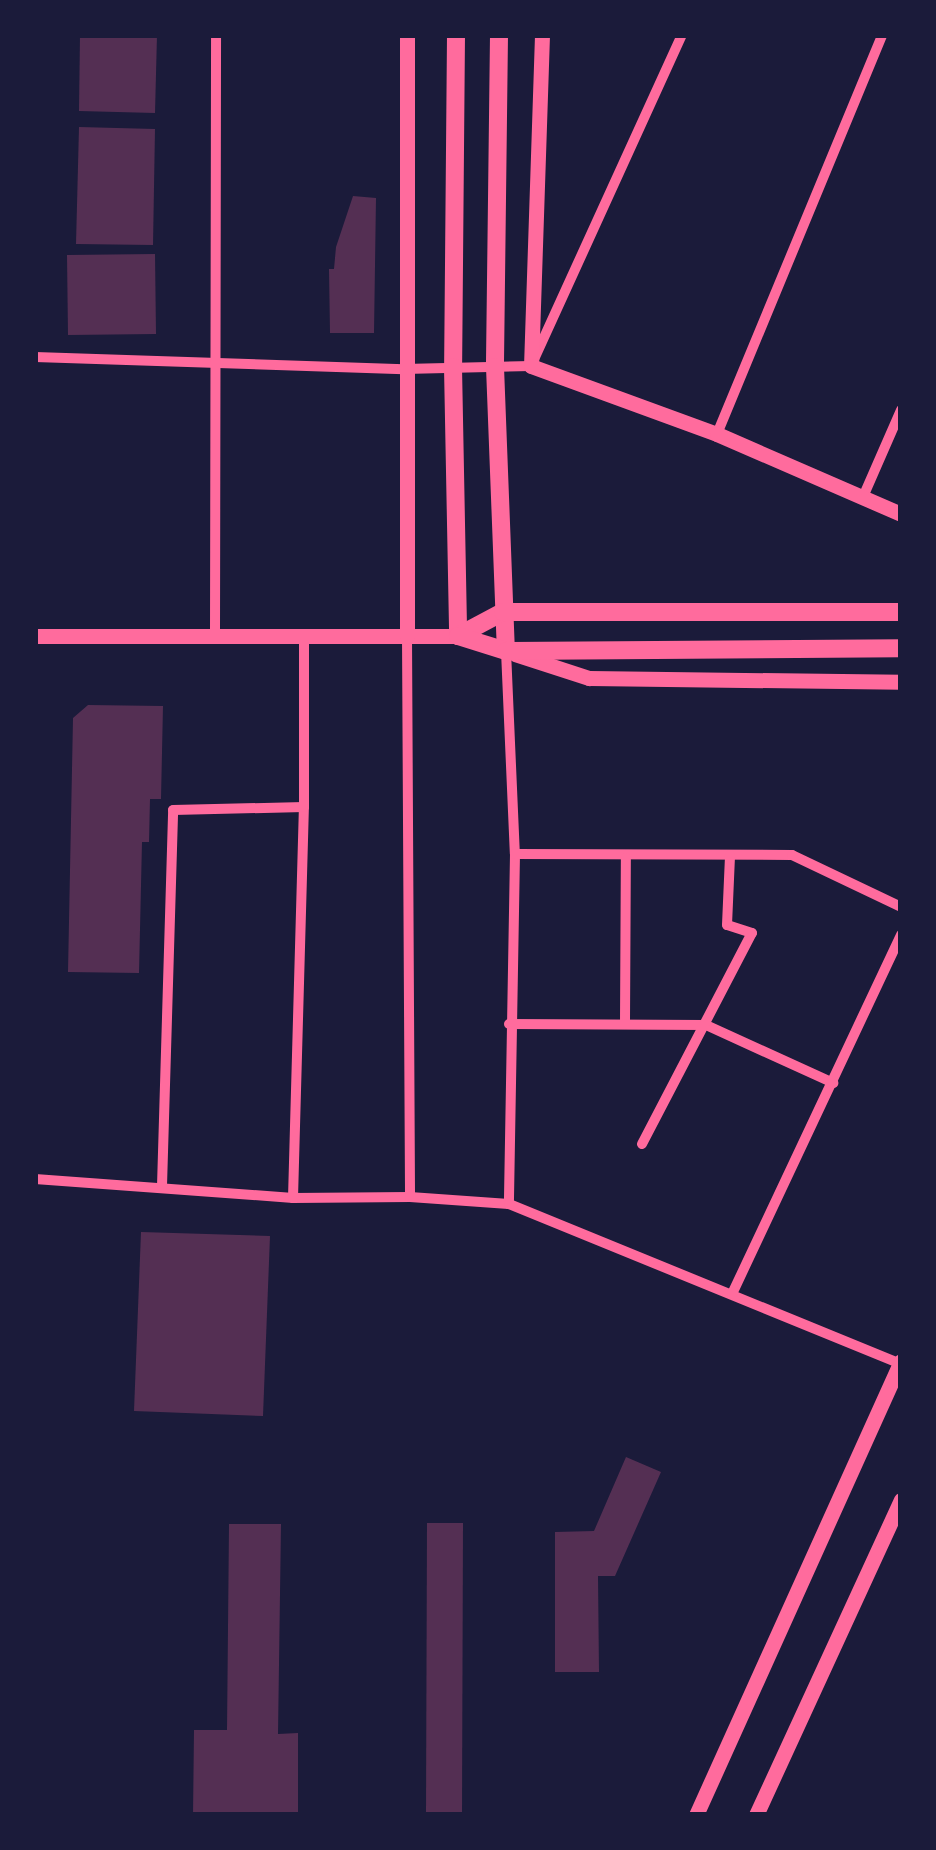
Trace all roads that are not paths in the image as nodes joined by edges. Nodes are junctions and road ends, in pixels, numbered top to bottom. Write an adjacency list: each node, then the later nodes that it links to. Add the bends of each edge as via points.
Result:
1 (216, 35): 9 (street)
2 (407, 35): 13 (street)
3 (456, 35): 11 (main road)
4 (500, 35): 12 (main road)
5 (542, 35): 10 (street)
6 (682, 35): 10 (street)
7 (882, 35): 15 (street)
8 (35, 357): 9 (street)
9 (213, 364): 13 (street); 21 (street)
10 (531, 366): 12 (street); 15 (street)
11 (453, 367): 12 (street); 13 (street); 24 (main road)
12 (495, 367): 18 (main road)
13 (404, 369): 23 (street)
14 (901, 410): 16 (street)
15 (718, 434): 16 (street)
16 (862, 498): 17 (street)
17 (901, 514)
18 (504, 612): 19 (main road); 24 (main road); 26 (main road)
19 (901, 612)
20 (35, 636): 21 (street)
21 (215, 636): 22 (street)
22 (304, 636): 23 (street); 28 (street)
23 (406, 636): 24 (street); 41 (street)
24 (458, 636): 26 (main road)
25 (901, 648): 26 (main road)
26 (506, 651): 27 (street, via 589,678); 29 (street)
27 (901, 682)
28 (304, 807): 40 (street, via 173,810); 42 (street)
29 (514, 854): 31 (street); 35 (street)
30 (730, 855): 31 (street); 32 (street, via 792,855); 36 (street, via 727,924 752,934)
31 (626, 858): 34 (street)
32 (901, 907)
33 (901, 934): 37 (street)
34 (626, 1022): 35 (street); 36 (street)
35 (509, 1024): 43 (street)
36 (706, 1025): 37 (street); 38 (street)
37 (834, 1083): 44 (street)
38 (642, 1144)
39 (35, 1179): 40 (street)
40 (162, 1186): 42 (street)
41 (410, 1197): 42 (street); 43 (street)
42 (294, 1198)
43 (509, 1204): 44 (street)
44 (732, 1294): 45 (street)
45 (901, 1363): 47 (street)
46 (901, 1500): 48 (street)
47 (696, 1815)
48 (756, 1815)

